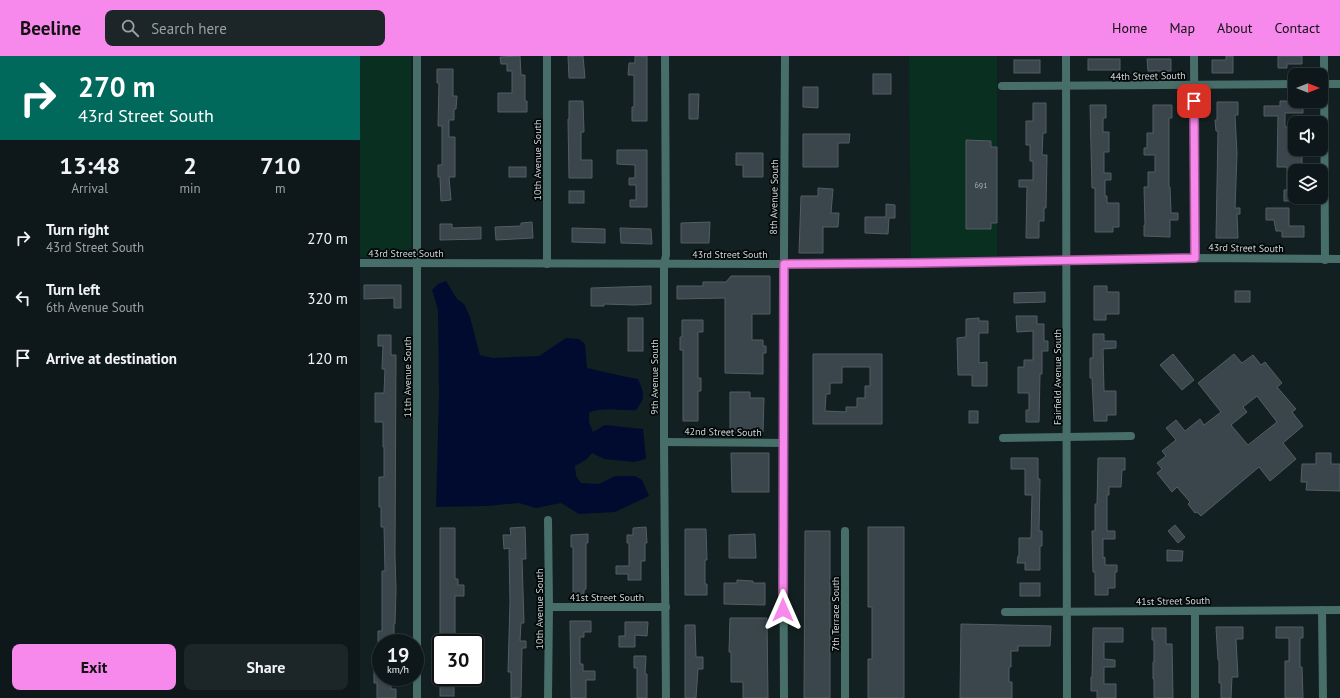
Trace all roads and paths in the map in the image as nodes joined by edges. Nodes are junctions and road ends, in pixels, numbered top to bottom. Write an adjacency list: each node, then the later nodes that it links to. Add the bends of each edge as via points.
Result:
1 (417, 56): 21 (street, 11th Avenue South)
2 (547, 56): 22 (street, 10th Avenue South)
3 (665, 56): 23 (street, 9th Avenue South)
4 (785, 56): 24 (street, 8th Avenue South)
5 (1066, 56): 14 (street, Fairfield Avenue South)
6 (1194, 56): 12 (street)
7 (1324, 56): 8 (street)
8 (1324, 68)
9 (1288, 84): 12 (street, 44th Street South)
10 (1328, 84): 11 (street)
11 (1340, 84)
12 (1194, 85): 14 (street, 44th Street South); 16 (street)
13 (1002, 86): 14 (street, 44th Street South)
14 (1066, 86): 18 (street, Fairfield Avenue South)
15 (1323, 108): 19 (street)
16 (1195, 258): 18 (street, 43rd Street South); 19 (street, 43rd Street South)
17 (1340, 259): 19 (street, 43rd Street South)
18 (1066, 260): 24 (street, 43rd Street South); 26 (street, Fairfield Avenue South)
19 (1325, 260)
20 (360, 263): 21 (street, 43rd Street South)
21 (417, 263): 22 (street, 43rd Street South); 39 (street, 11th Avenue South)
22 (547, 264): 23 (street, 43rd Street South)
23 (664, 264): 24 (street, 43rd Street South); 28 (street, 9th Avenue South)
24 (784, 264): 29 (street, 8th Avenue South)
25 (1131, 436): 26 (street)
26 (1067, 437): 27 (street); 38 (street, Fairfield Avenue South)
27 (1003, 438)
28 (664, 442): 29 (street, 42nd Street South); 33 (street, 9th Avenue South)
29 (783, 443): 42 (street, 8th Avenue South)
30 (548, 520): 32 (street, 10th Avenue South)
31 (846, 531): 43 (street, 7th Terrace South)
32 (549, 607): 33 (street, 41st Street South); 40 (street, 10th Avenue South)
33 (666, 607): 41 (street, 9th Avenue South)
34 (1322, 610): 35 (street, 41st Street South); 36 (street, 41st Street South); 46 (street)
35 (1340, 610)
36 (1195, 611): 38 (street, 41st Street South); 45 (street)
37 (1005, 612): 38 (street, 41st Street South)
38 (1067, 612): 44 (street, Fairfield Avenue South)
39 (417, 698)
40 (548, 698)
41 (666, 698)
42 (784, 698)
43 (845, 698)
44 (1067, 698)
45 (1195, 698)
46 (1323, 698)

